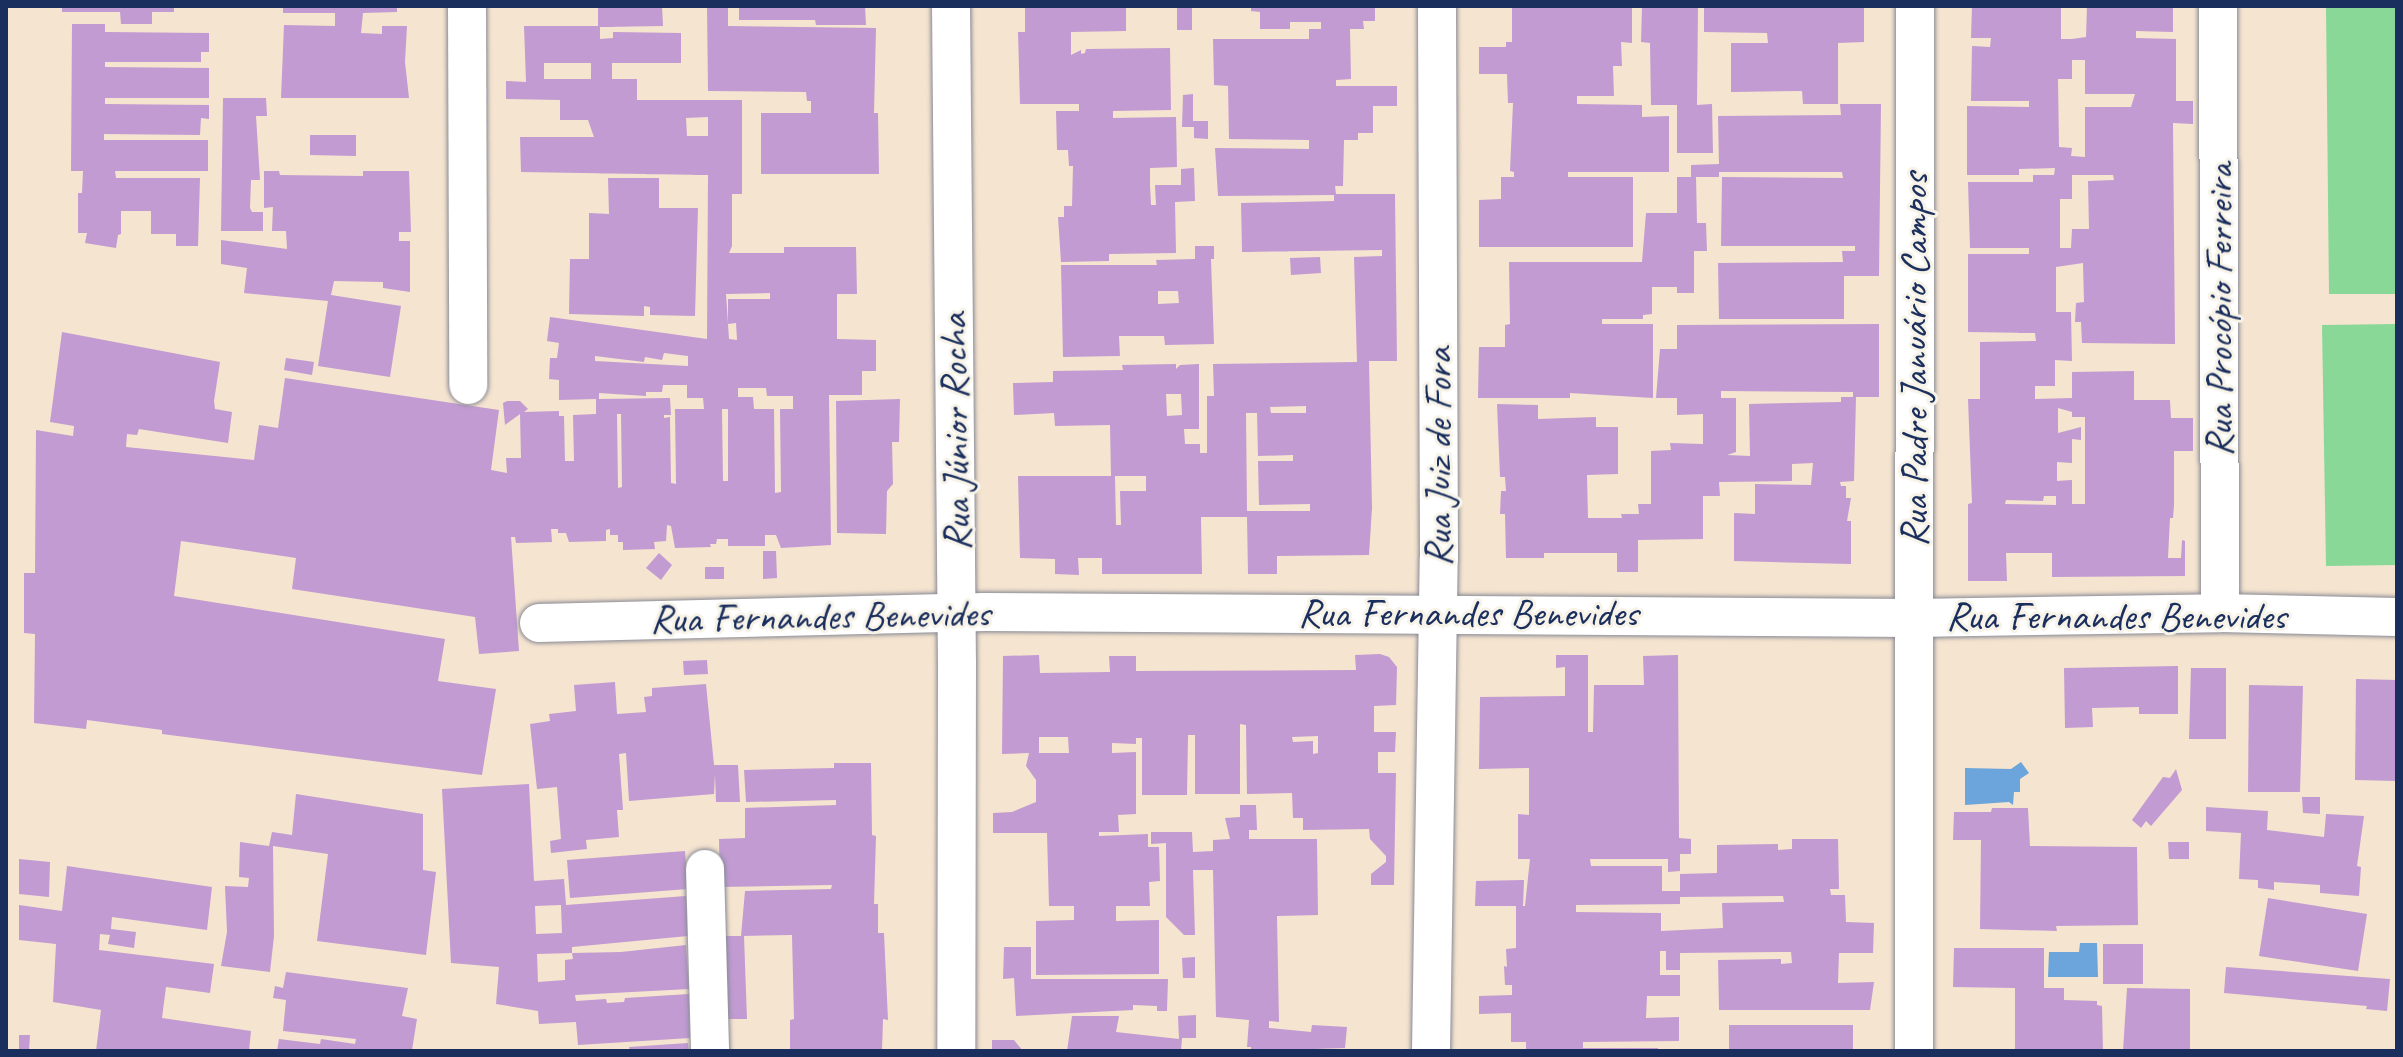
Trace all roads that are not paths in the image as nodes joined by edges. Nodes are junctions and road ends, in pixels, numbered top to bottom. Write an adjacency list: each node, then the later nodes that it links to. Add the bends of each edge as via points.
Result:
1 (467, 6): 6 (street)
2 (951, 6): 7 (street, Rua Júnior Rocha)
3 (1437, 6): 8 (street, Rua Juiz de Fora)
4 (1915, 6): 11 (street, Rua Padre Januário Campos)
5 (2218, 6): 9 (street, Rua Procópio Ferreira)
6 (468, 385)
7 (957, 612): 8 (street, Rua Fernandes Benevides); 12 (street, Rua Fernandes Benevides); 15 (street, Rua Júnior Rocha)
8 (1438, 613): 11 (street, Rua Fernandes Benevides); 16 (street, Rua Juiz de Fora)
9 (2220, 613): 10 (street, Rua Fernandes Benevides); 11 (street, Rua Fernandes Benevides)
10 (2397, 617)
11 (1913, 618): 17 (street, Rua Padre Januário Campos)
12 (539, 623)
13 (705, 869): 14 (street)
14 (710, 1051)
15 (956, 1051)
16 (1431, 1051)
17 (1914, 1051)

